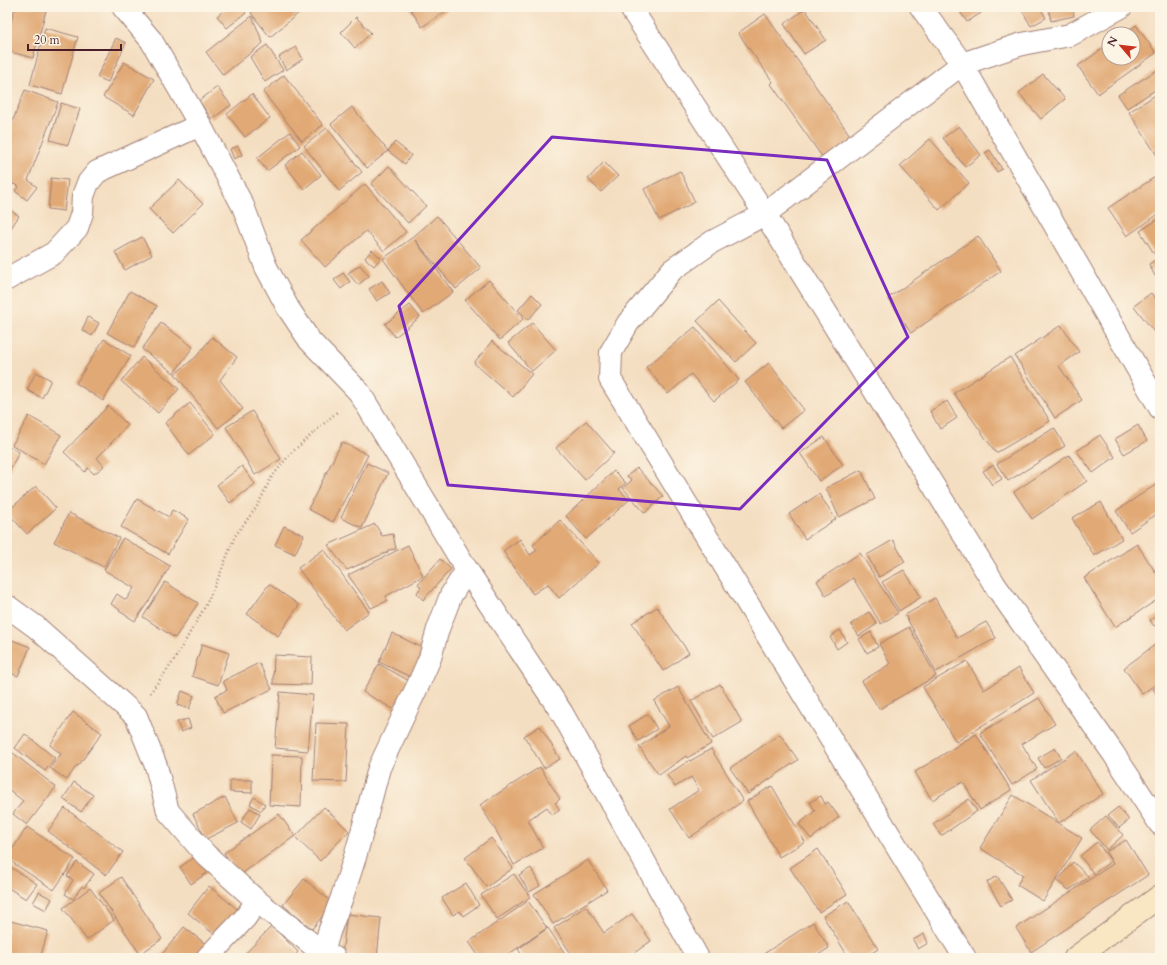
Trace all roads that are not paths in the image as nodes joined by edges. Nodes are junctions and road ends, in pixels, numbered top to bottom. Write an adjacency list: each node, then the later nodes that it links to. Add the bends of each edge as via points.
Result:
1 (123, 7): 6 (street, via 151,40)
2 (630, 7): 7 (street)
3 (921, 7): 5 (street)
4 (1121, 7): 5 (street, via 1070,35 1022,44)
5 (962, 64): 7 (street); 9 (street)
6 (200, 125): 8 (street, via 97,172 88,183 77,228 54,253); 10 (street, via 243,206 266,267 288,308 310,341 359,392)
7 (764, 214): 12 (street, via 995,585); 18 (street, via 712,242 672,270 628,323 611,352 610,379)
8 (7, 279)
9 (1160, 408)
10 (468, 570): 15 (street, via 451,595 430,658 379,768 360,838 329,932); 17 (street, via 562,713)
11 (7, 606): 14 (street, via 36,627 136,716 156,766 168,811 206,856)
12 (1160, 824)
13 (1160, 896): 19 (street)
14 (257, 901): 15 (street); 16 (street, via 245,918)
15 (329, 955)
16 (207, 958)
17 (698, 958)
18 (965, 958)
19 (1075, 958)

